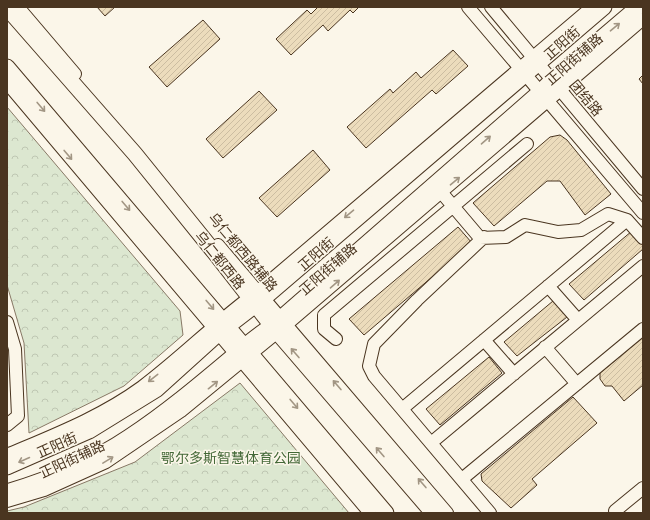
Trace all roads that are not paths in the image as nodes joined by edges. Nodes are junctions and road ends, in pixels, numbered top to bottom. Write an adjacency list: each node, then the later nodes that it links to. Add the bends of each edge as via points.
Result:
1 (18, 7): 25 (street, 乌仁都西路辅路)
2 (468, 7): 11 (street)
3 (491, 7): 9 (street, 团结路)
4 (592, 7): 9 (street, 正阳街辅路)
5 (604, 7): 9 (main road, 正阳街)
6 (638, 7): 13 (main road, one-way to 6)
7 (7, 8): 25 (main road, 乌仁都西路, via 135,154)
8 (643, 20): 13 (street, 正阳街辅路)
9 (536, 60): 11 (main road, 正阳街); 13 (street, 团结路)
10 (7, 66): 27 (main road, one-way to 27)
11 (522, 71): 14 (street); 25 (main road, 正阳街, one-way to 25)
12 (7, 83): 27 (street, one-way to 27)
13 (556, 86): 14 (main road); 16 (street, 团结路)
14 (544, 97): 17 (street, 正阳街辅路, one-way to 14); 19 (street); 28 (main road, one-way to 14)
15 (527, 144): 18 (street)
16 (643, 189)
17 (441, 192): 18 (street); 28 (street, 正阳街辅路, one-way to 17)
18 (453, 206): 21 (street, via 480,238); 31 (street, via 324,315 324,329)
19 (643, 213)
20 (627, 220): 21 (street, via 608,214 580,230 558,232 525,225 506,237); 22 (street); 24 (street)
21 (484, 238): 37 (street, via 374,344 369,366 374,376)
22 (643, 238)
23 (643, 266): 26 (street)
24 (548, 286): 26 (street); 32 (street)
25 (256, 298): 27 (main road, 正阳街); 28 (main road, 乌仁都西路)
26 (578, 320): 33 (street)
27 (221, 326): 34 (main road); 40 (street, 正阳街辅路, one-way to 40, via 163,371 109,408 75,427); 41 (main road, 正阳街, one-way to 41, via 157,388 89,431)
28 (279, 326): 34 (main road); 49 (main road, 乌仁都西路, one-way to 28); 50 (street, one-way to 28)
29 (8, 328): 38 (street, via 15,349 18,416)
30 (643, 329): 36 (street)
31 (336, 340)
32 (484, 340): 35 (street); 37 (street)
33 (545, 348): 35 (street); 36 (street)
34 (244, 354): 44 (main road, via 128,438 89,460 37,483); 45 (street, 正阳街辅路, one-way to 34, via 44,490 106,462 180,411); 47 (street); 48 (main road, one-way to 48)
35 (514, 374): 39 (street)
36 (577, 384): 42 (street)
37 (402, 409): 39 (street)
38 (7, 425)
39 (431, 443): 42 (street)
40 (7, 455)
41 (7, 467)
42 (462, 479): 51 (street)
43 (643, 488): 46 (street)
44 (7, 492)
45 (7, 501)
46 (615, 512)
47 (370, 513)
48 (386, 513)
49 (433, 513)
50 (447, 513)
51 (490, 513)

